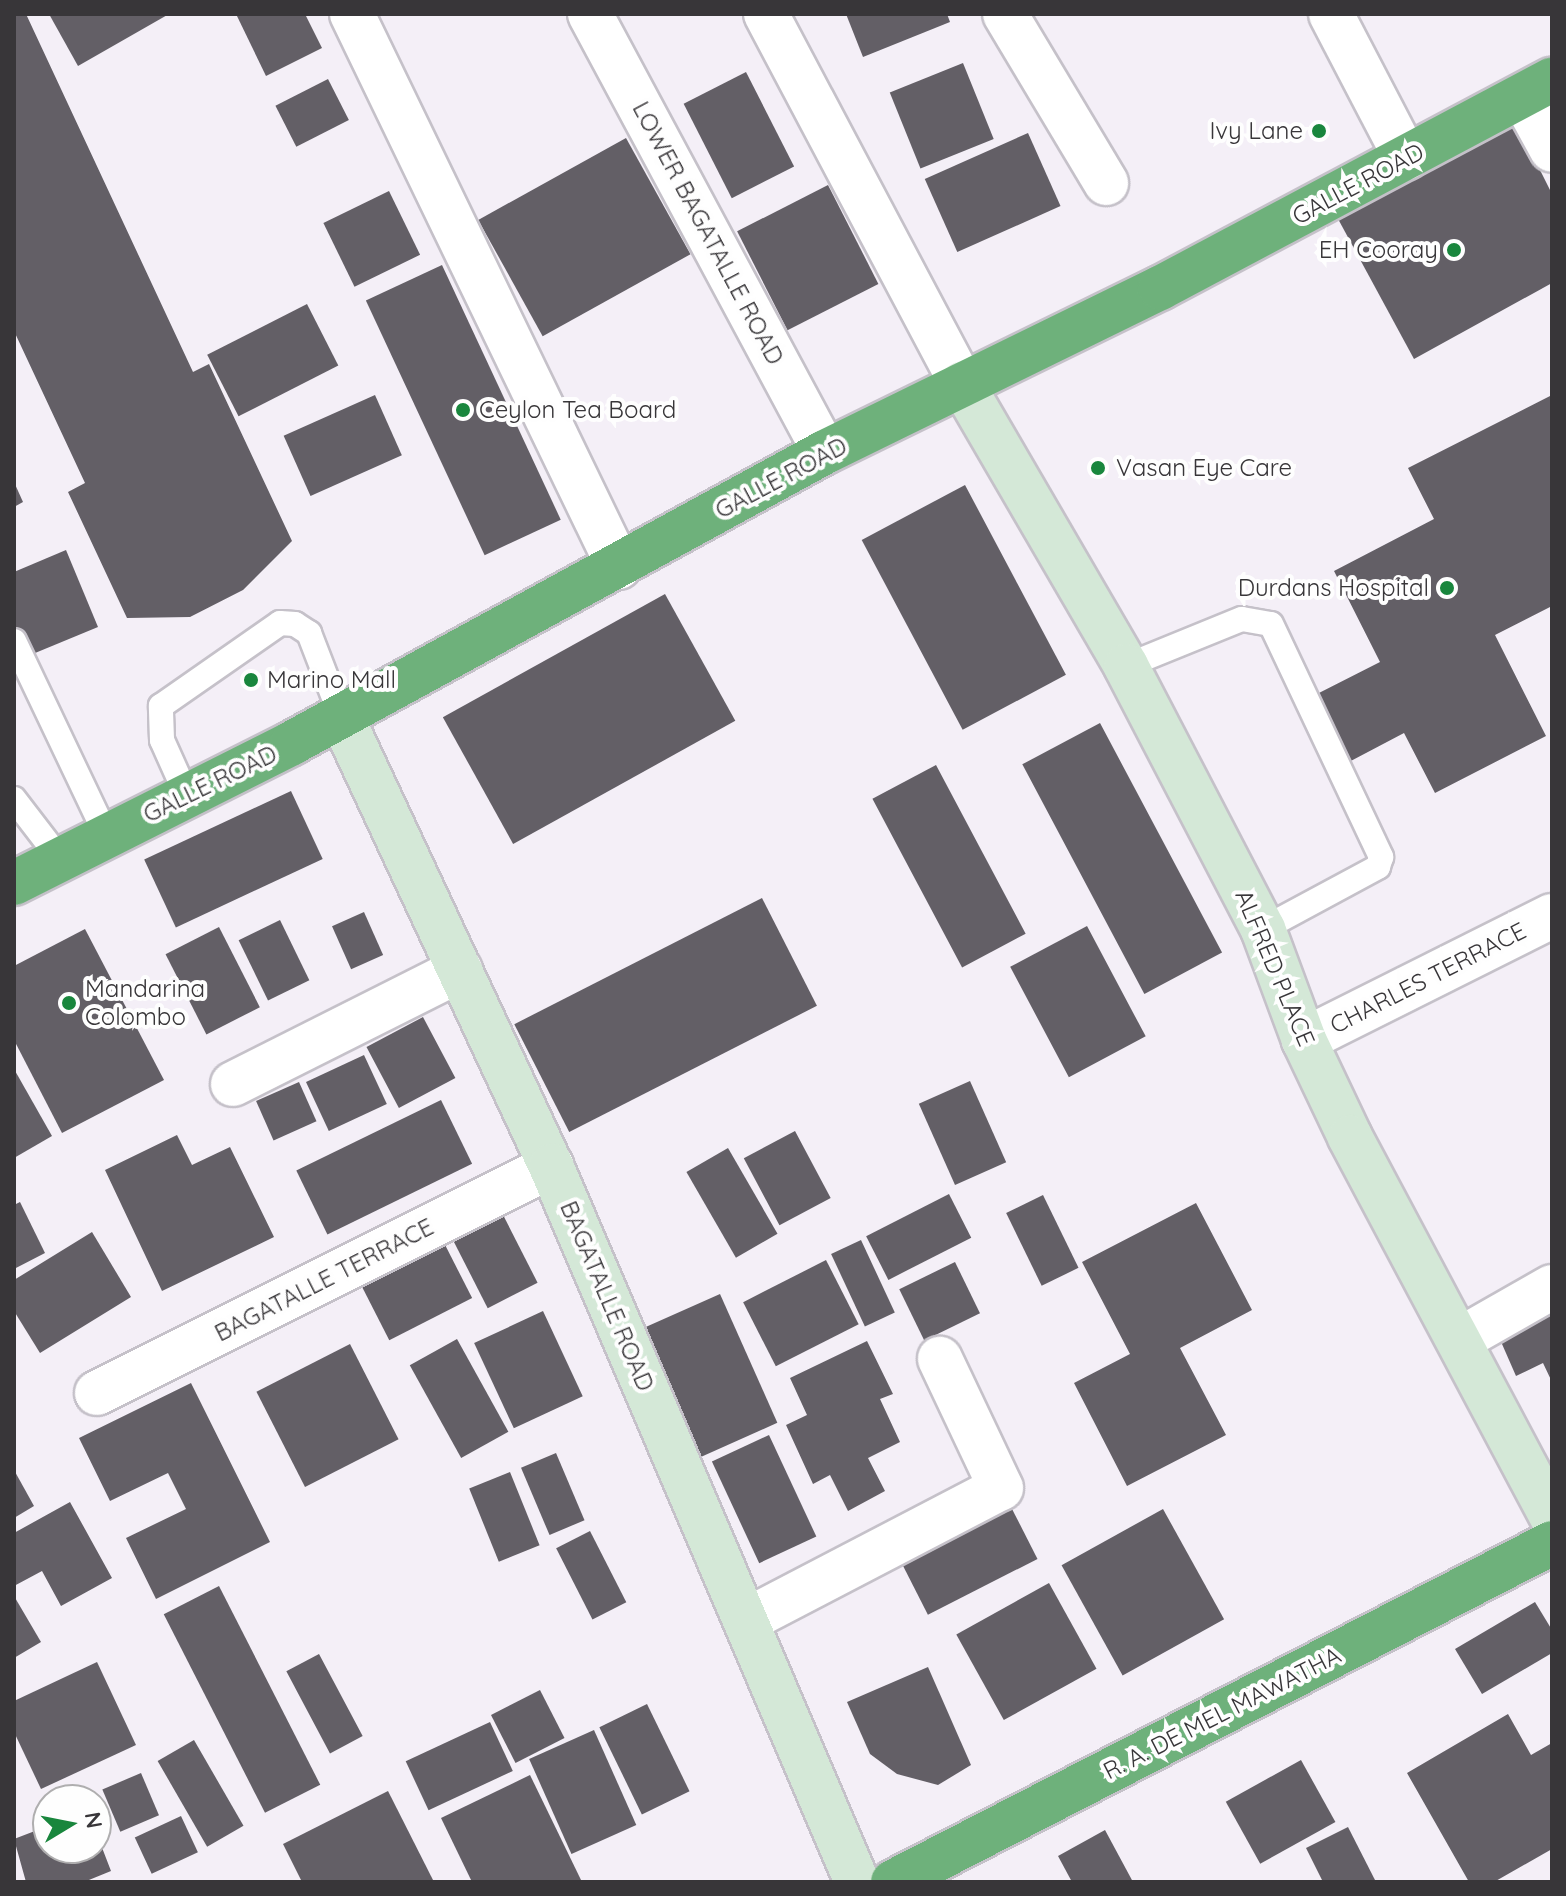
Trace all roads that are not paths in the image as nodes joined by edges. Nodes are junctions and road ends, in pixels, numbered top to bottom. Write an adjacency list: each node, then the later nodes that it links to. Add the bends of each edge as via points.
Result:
1 (352, 14): 12 (street)
2 (590, 14): 11 (street, LOWER BAGATALLE ROAD)
3 (766, 14): 10 (street)
4 (1005, 14): 9 (street)
5 (1331, 14): 8 (street)
6 (1538, 88): 7 (street); 8 (highway, GALLE ROAD)
7 (1552, 150)
8 (1406, 158): 10 (highway, GALLE ROAD, via 1160,288)
9 (1106, 183)
10 (962, 384): 11 (highway, GALLE ROAD); 14 (main road, ALFRED PLACE)
11 (825, 452): 12 (highway, GALLE ROAD)
12 (619, 567): 15 (highway, GALLE ROAD)
13 (14, 641): 18 (lane)
14 (1126, 666): 22 (main road, ALFRED PLACE); 22 (lane, via 1242,619 1271,624 1381,857 1378,867)
15 (341, 716): 16 (highway, GALLE ROAD); 16 (lane, via 309,633 280,623 161,706 162,740); 23 (main road, BAGATALLE ROAD)
16 (187, 796): 18 (highway, GALLE ROAD)
17 (14, 799): 19 (lane)
18 (106, 835): 19 (highway, GALLE ROAD)
19 (60, 859): 20 (highway, GALLE ROAD)
20 (14, 883)
21 (1552, 916): 24 (street, CHARLES TERRACE)
22 (1263, 929): 24 (main road, ALFRED PLACE)
23 (460, 970): 25 (street); 26 (main road, BAGATALLE ROAD)
24 (1304, 1040): 28 (main road, ALFRED PLACE)
25 (233, 1084)
26 (551, 1166): 30 (street, BAGATALLE TERRACE); 33 (main road, BAGATALLE ROAD)
27 (1552, 1287): 28 (street)
28 (1459, 1340): 31 (main road, ALFRED PLACE)
29 (940, 1359): 33 (street, via 1001,1488)
30 (97, 1393)
31 (1552, 1517)
32 (1552, 1543): 34 (highway, R. A. DE MEL MAWATHA)
33 (747, 1620): 35 (main road, BAGATALLE ROAD)
34 (914, 1876)
35 (857, 1882)

